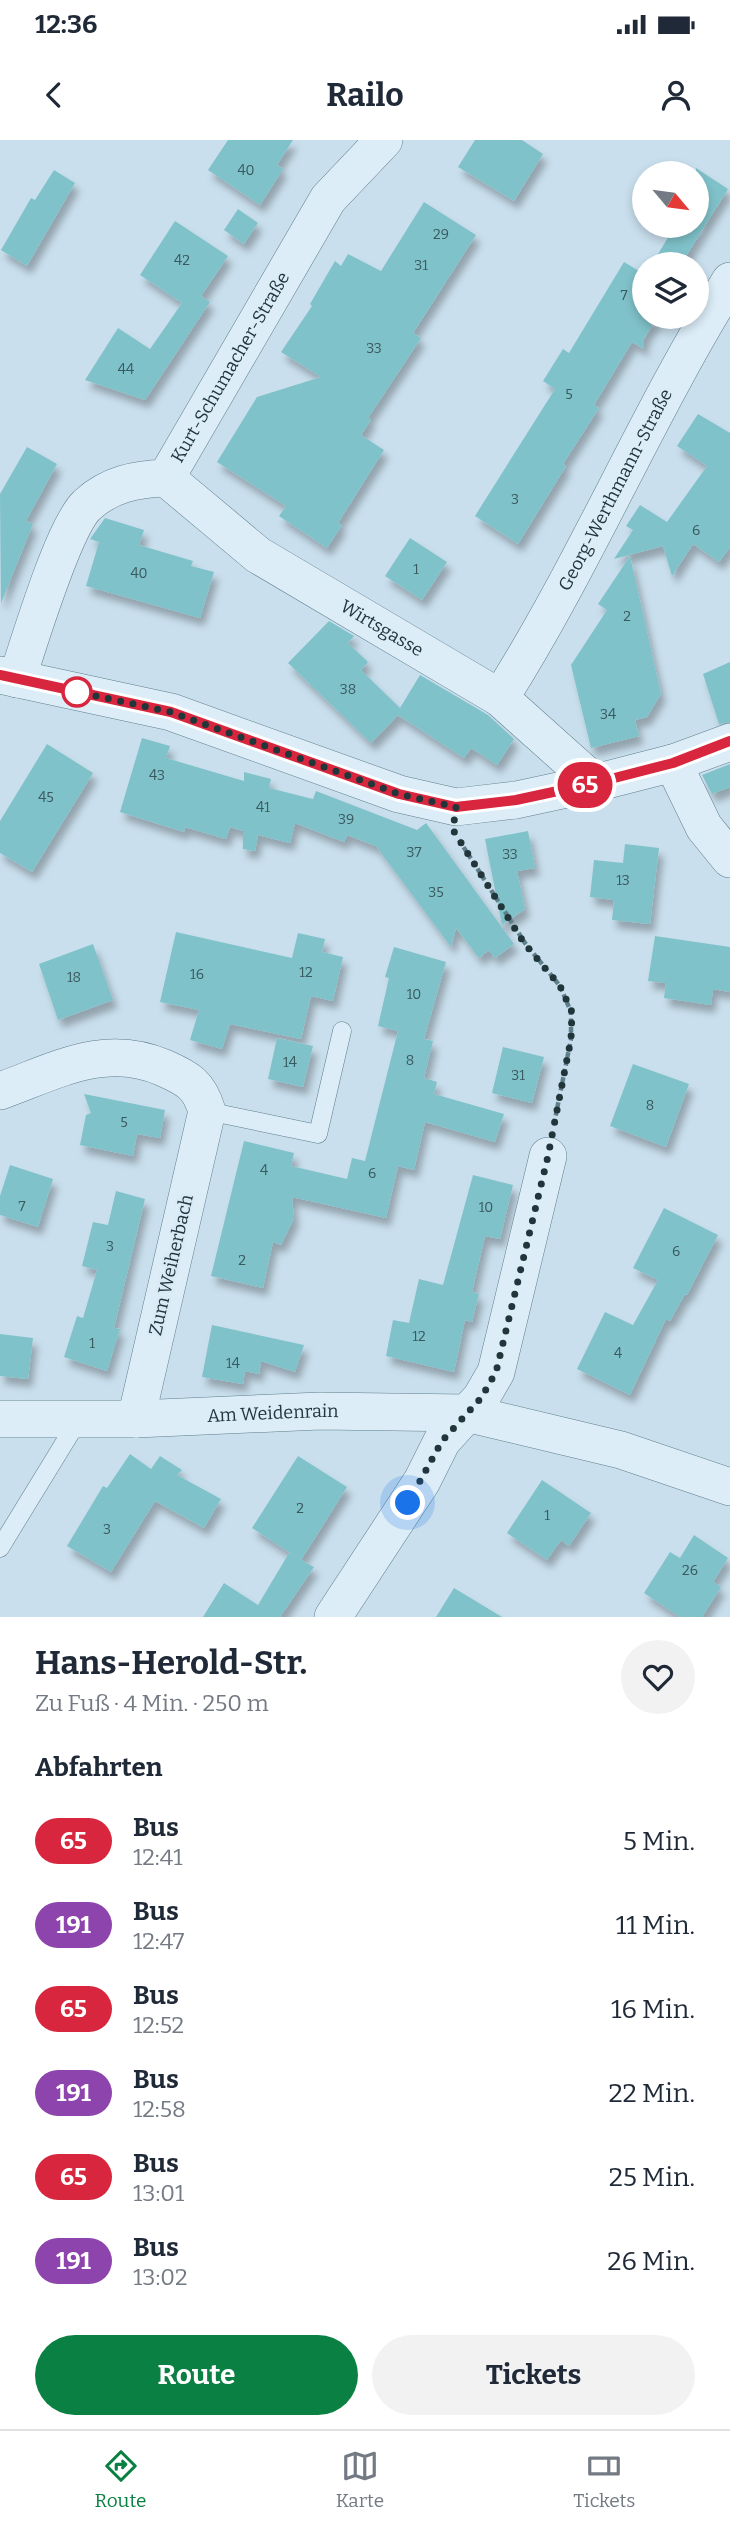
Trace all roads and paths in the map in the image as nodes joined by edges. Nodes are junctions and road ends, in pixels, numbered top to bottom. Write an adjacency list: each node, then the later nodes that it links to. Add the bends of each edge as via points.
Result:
1 (384, 140): 3 (street, Kurt-Schumacher-Straße, via 328,199)
2 (730, 281): 5 (street, Georg-Werthmann-Straße, via 639,441 541,633)
3 (166, 478): 4 (street, Kurt-Schumacher-Straße, via 132,479 86,506); 5 (street, Wirtsgasse, via 258,555)
4 (9, 677): 9 (street, via 171,712 399,794)
5 (500, 698): 8 (street, Wirtsgasse)
6 (730, 741): 7 (street)
7 (673, 763): 8 (street); 10 (street, via 704,827)
8 (595, 783): 9 (street)
9 (456, 807): 14 (path, via 453,830 524,943 560,986 572,1012)
10 (730, 859)
11 (342, 1031): 13 (lane, via 318,1134)
12 (0, 1091): 13 (street, via 114,1055 151,1062 180,1075 201,1090)
13 (207, 1111): 18 (street, Zum Weiherbach)
14 (548, 1156): 15 (street, via 496,1372)
15 (466, 1413): 18 (street, Am Weidenrain, via 320,1411); 19 (street, Am Weidenrain, via 621,1450); 21 (street, via 442,1441 422,1481)
16 (0, 1419): 17 (street, Am Weidenrain)
17 (79, 1419): 18 (street, Am Weidenrain); 20 (lane)
18 (136, 1419)
19 (730, 1486)
20 (0, 1548)
21 (333, 1617)

